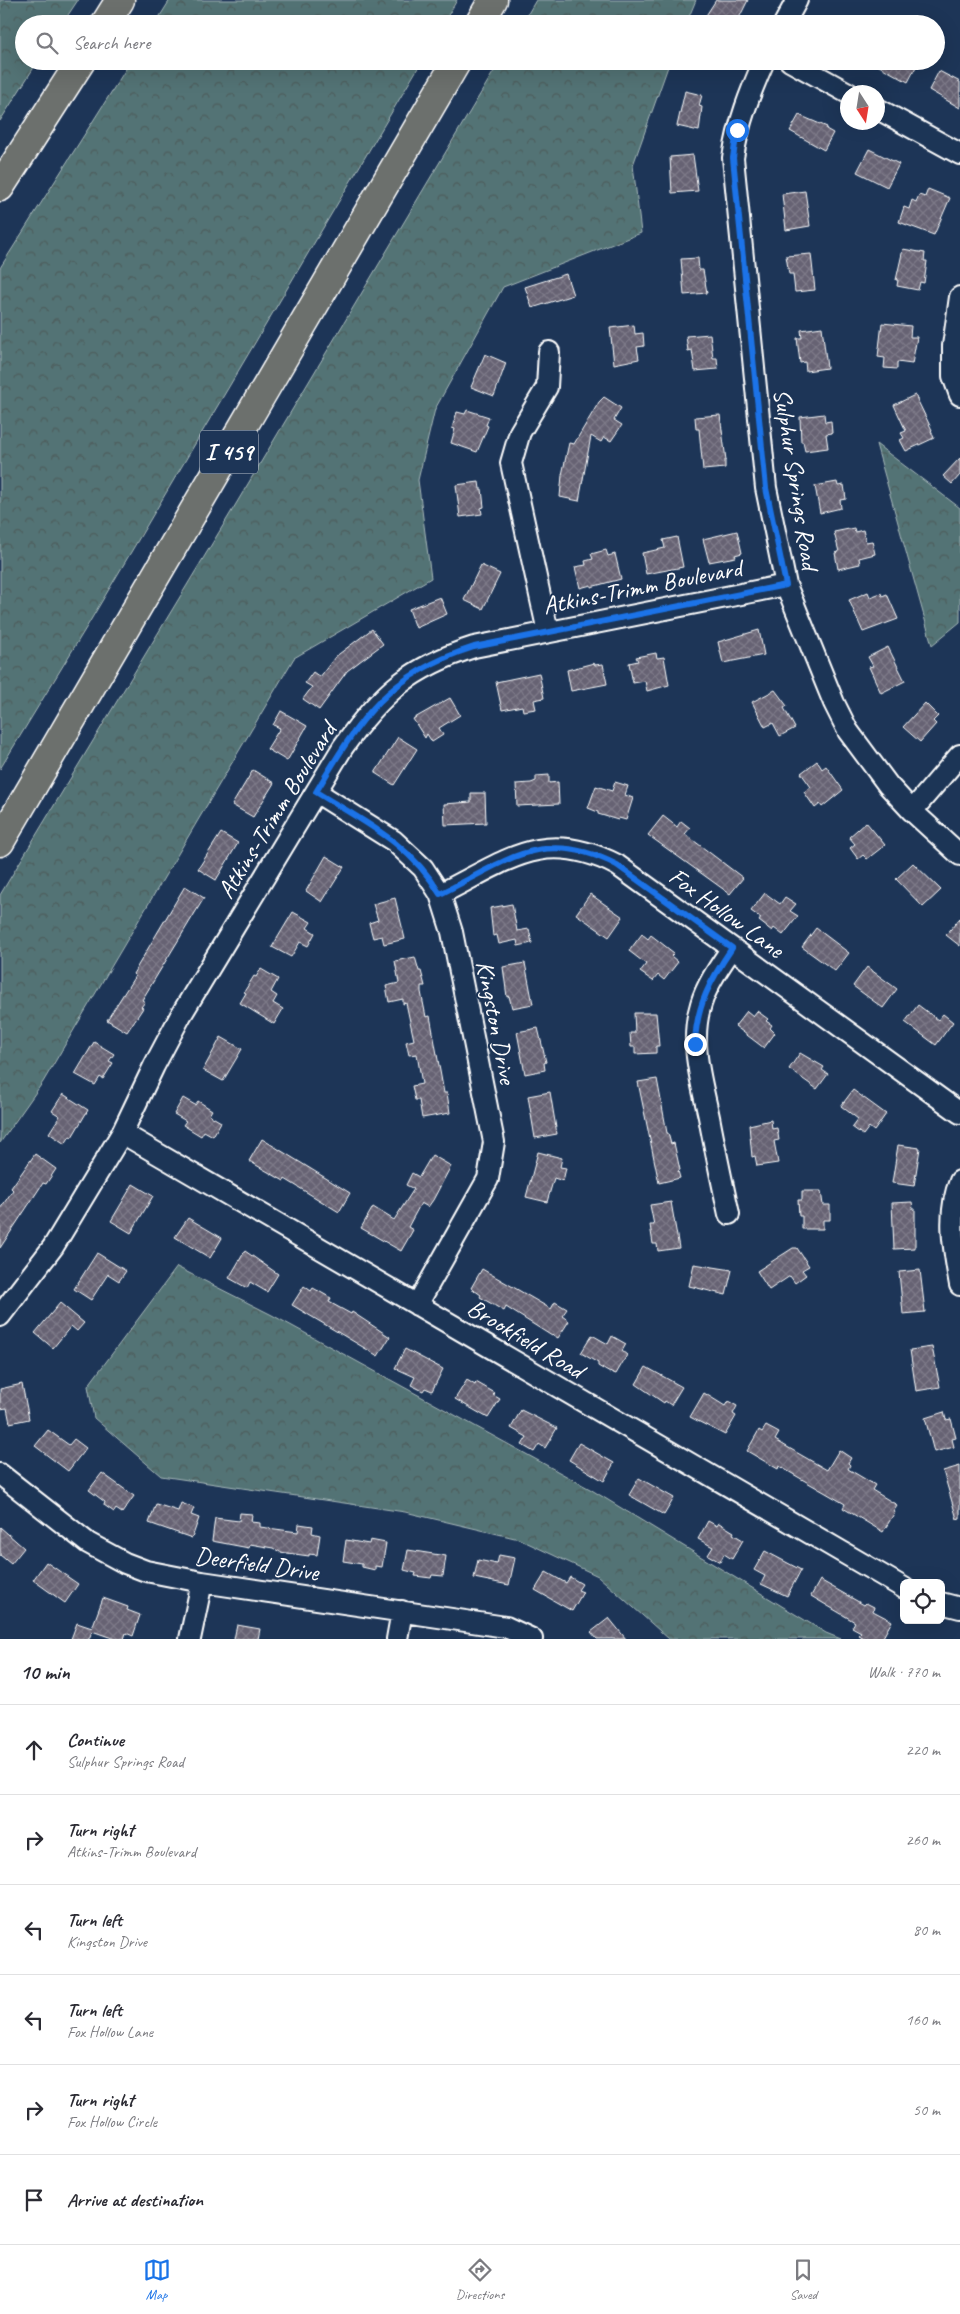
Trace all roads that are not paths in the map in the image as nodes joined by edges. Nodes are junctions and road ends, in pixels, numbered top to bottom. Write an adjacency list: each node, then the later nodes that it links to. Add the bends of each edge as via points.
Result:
1 (120, 0): 4 (highway)
2 (493, 0): 5 (highway)
3 (797, 0): 6 (street)
4 (111, 15)
5 (484, 15)
6 (789, 15)
7 (75, 70): 14 (highway)
8 (452, 70): 23 (highway, I 459)
9 (760, 70): 18 (street, Sulphur Springs Road, via 737,130 733,158 766,488)
10 (806, 70): 11 (street)
11 (840, 89)
12 (885, 113): 13 (street)
13 (960, 154)
14 (0, 186)
15 (960, 297): 17 (street, via 953,346 953,376)
16 (549, 352): 19 (street, via 546,387 520,432 511,463)
17 (960, 395)
18 (786, 585): 19 (street, Atkins-Trimm Boulevard); 22 (street, Sulphur Springs Road, via 848,731)
19 (548, 632): 21 (street, Atkins-Trimm Boulevard, via 448,655 396,685 362,721)
20 (960, 755): 22 (street)
21 (316, 792): 25 (street, Kingston Drive, via 394,841 423,868); 28 (street, Atkins-Trimm Boulevard, via 182,1016)
22 (912, 811): 24 (street, Sulphur Springs Road)
23 (0, 842)
24 (960, 855)
25 (440, 894): 26 (street, Fox Hollow Lane, via 528,851 562,847 582,850 617,865); 32 (street, Kingston Drive, via 452,932 494,1142 488,1179)
26 (732, 948): 27 (street, Fox Hollow Lane); 30 (street, via 708,986 695,1030 697,1059)
27 (960, 1113)
28 (122, 1133): 32 (street, Brookfield Road); 33 (street, Atkins-Trimm Boulevard, via 53,1247)
29 (960, 1181): 31 (street, via 952,1209)
30 (729, 1214)
31 (960, 1285)
32 (417, 1305): 36 (street, Brookfield Road)
33 (0, 1316)
34 (0, 1474): 35 (street, Deerfield Drive, via 70,1531 102,1552 146,1571)
35 (202, 1582): 39 (street, Deerfield Drive); 40 (street)
36 (900, 1586)
37 (945, 1604): 38 (street)
38 (960, 1608)
39 (402, 1611): 41 (street); 42 (street, Deerfield Drive, via 506,1627)
40 (190, 1639)
41 (397, 1639)
42 (532, 1639)

